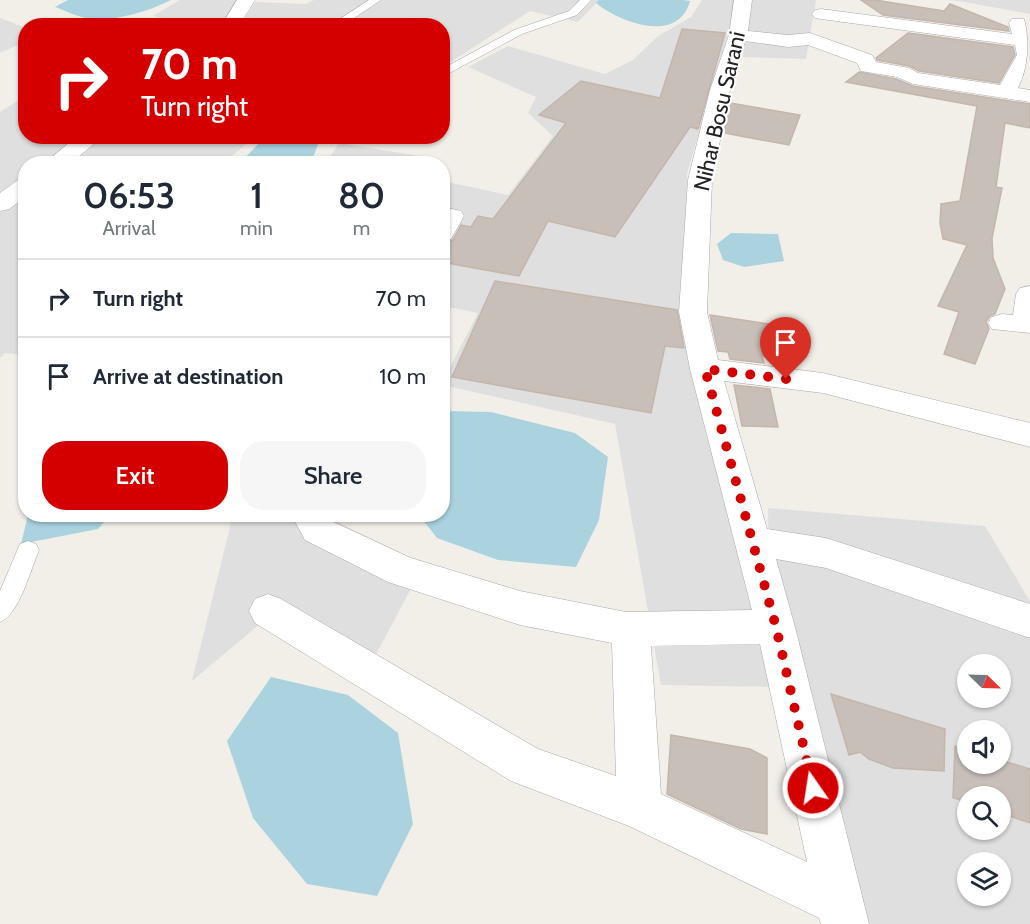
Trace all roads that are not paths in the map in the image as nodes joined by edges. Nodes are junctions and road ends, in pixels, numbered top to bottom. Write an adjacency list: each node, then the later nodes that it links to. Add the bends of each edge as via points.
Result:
1 (246, 0): 6 (street)
2 (376, 0): 7 (lane)
3 (586, 0): 12 (lane, via 573,13 518,32)
4 (743, 0): 10 (street, Nihar Bosu Sarani)
5 (821, 14): 9 (street)
6 (235, 18)
7 (347, 18)
8 (1018, 21): 11 (street)
9 (914, 26): 11 (street); 13 (street)
10 (738, 35): 13 (street, via 788,41 810,39 865,59 868,67); 22 (street, Nihar Bosu Sarani, via 720,90 700,180 693,312)
11 (1023, 41): 14 (street, via 1028,55)
12 (450, 70)
13 (902, 72): 14 (street, via 917,79)
14 (1006, 93): 15 (street)
15 (1030, 96)
16 (81, 144): 17 (street)
17 (66, 156)
18 (18, 191): 19 (street)
19 (0, 204)
20 (1030, 294): 21 (street, via 1025,325)
21 (1002, 323)
22 (705, 369): 23 (street, via 823,383); 25 (street, Nihar Bosu Sarani)
23 (1030, 435)
24 (312, 522): 31 (street, via 317,530 401,571 520,608)
25 (753, 541): 29 (street, via 826,553); 30 (street, Nihar Bosu Sarani)
26 (28, 550): 28 (lane)
27 (268, 611): 32 (street, via 526,766)
28 (0, 612)
29 (1030, 621)
30 (776, 627): 31 (street); 33 (street, Nihar Bosu Sarani)
31 (626, 629): 32 (street, via 631,634)
32 (639, 807): 33 (street)
33 (842, 913)

